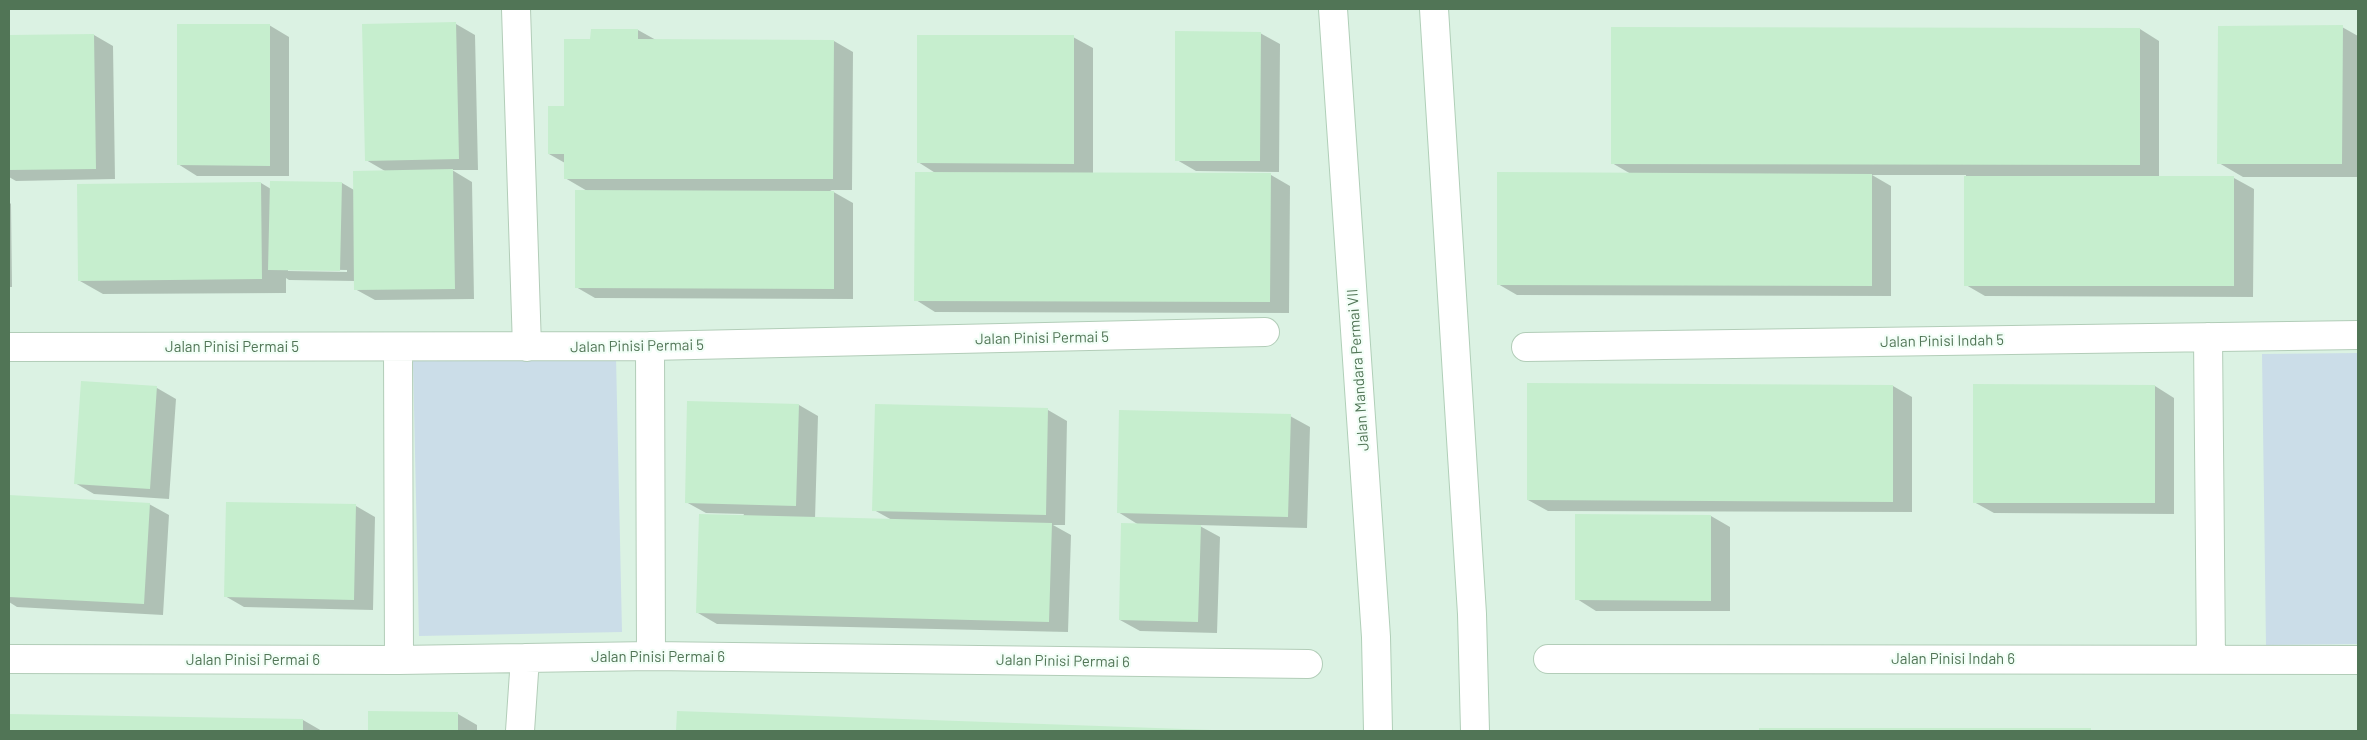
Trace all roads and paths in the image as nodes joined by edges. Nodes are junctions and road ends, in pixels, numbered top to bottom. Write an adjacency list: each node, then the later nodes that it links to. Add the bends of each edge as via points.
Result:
1 (516, 9): 9 (street)
2 (1333, 9): 21 (street, Jalan Mandara Permai VII, via 1376,637)
3 (1434, 9): 22 (street, via 1472,614)
4 (1265, 332): 7 (street, Jalan Pinisi Permai 5)
5 (2358, 335): 6 (street, Jalan Pinisi Indah 5)
6 (2208, 337): 10 (street, Jalan Pinisi Indah 5); 17 (street)
7 (650, 346): 9 (street, Jalan Pinisi Permai 5); 12 (street)
8 (9, 347): 11 (street, Jalan Pinisi Permai 5)
9 (527, 347): 11 (street, Jalan Pinisi Permai 5)
10 (1526, 347)
11 (398, 348): 16 (street)
12 (651, 656): 13 (street, Jalan Pinisi Permai 6); 19 (street, Jalan Pinisi Permai 6)
13 (525, 658): 16 (street, Jalan Pinisi Permai 6); 20 (street)
14 (9, 659): 16 (street, Jalan Pinisi Permai 6)
15 (1548, 659): 17 (street, Jalan Pinisi Indah 6)
16 (399, 660)
17 (2211, 660): 18 (street, Jalan Pinisi Indah 6)
18 (2358, 660)
19 (1308, 664)
20 (520, 731)
21 (1378, 731)
22 (1475, 731)

